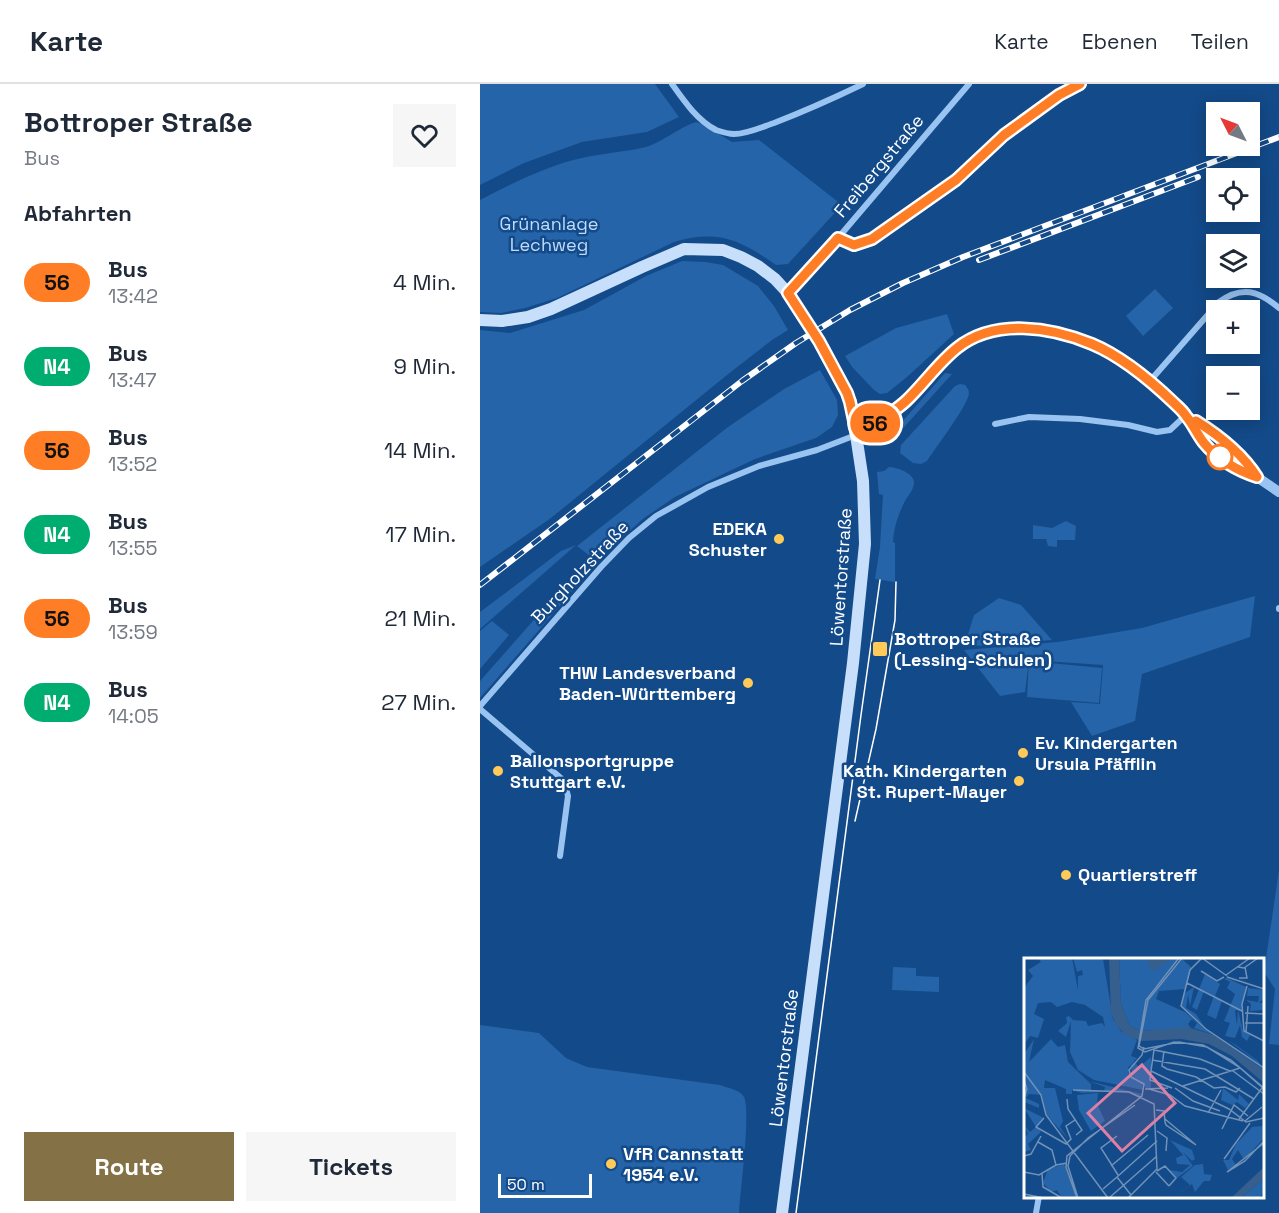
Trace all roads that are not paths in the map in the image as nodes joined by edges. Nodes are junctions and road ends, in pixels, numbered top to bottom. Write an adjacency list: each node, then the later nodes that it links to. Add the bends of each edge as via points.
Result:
1 (672, 84): 2 (street, via 705,122 716,130 736,134 812,109)
2 (863, 84)
3 (969, 84): 5 (street, Freibergstraße)
4 (1080, 84): 5 (street, via 1004,135 956,180 872,239 854,245)
5 (838, 238): 6 (street, Freibergstraße)
6 (788, 293): 8 (main road, Löwentorstraße, via 769,274 741,257 723,250 684,249 551,309 502,321); 12 (main road, Löwentorstraße, via 847,393)
7 (1279, 308): 9 (street, via 1255,292 1227,296)
8 (480, 320)
9 (1150, 381): 10 (street); 12 (street, via 1092,344 1031,328 998,329 956,348 905,402)
10 (1186, 415): 11 (street, via 1170,430 1157,432 1080,419 1029,417); 13 (street, via 1208,448 1241,472 1257,477)
11 (995, 424)
12 (857, 435): 14 (street, Burgholzstraße, via 759,466 708,487 656,516 601,567); 17 (main road, Löwentorstraße, via 865,544)
13 (1279, 492)
14 (480, 708): 15 (street, Burgholzstraße, via 562,779 568,796)
15 (560, 856)
16 (1039, 1198): 18 (street)
17 (782, 1213)
18 (1036, 1213)

